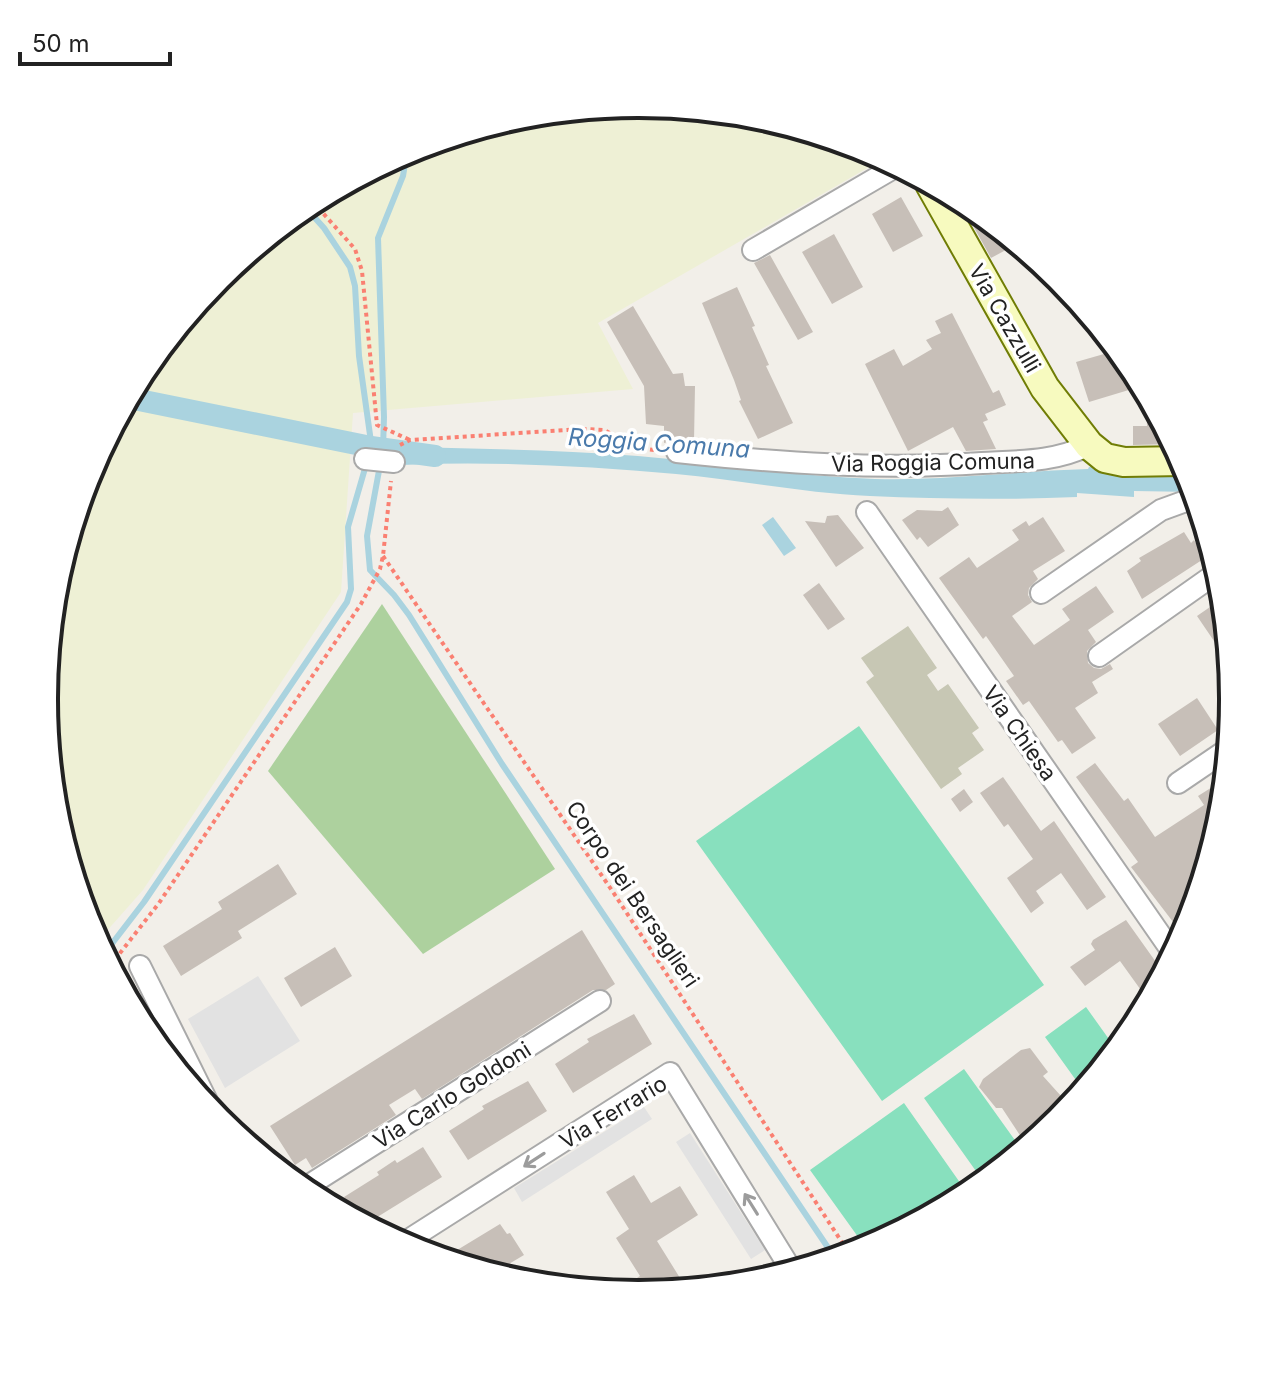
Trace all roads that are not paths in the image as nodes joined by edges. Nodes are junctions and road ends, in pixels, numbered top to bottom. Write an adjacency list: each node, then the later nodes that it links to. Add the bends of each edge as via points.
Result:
1 (884, 173): 3 (street)
2 (941, 203): 4 (street, Via Cazzulli, via 1045,388)
3 (753, 250)
4 (1089, 445): 5 (street, Via Roggia Comuna, via 1051,459 943,466 809,464); 8 (street, via 1105,458 1124,462)
5 (677, 452)
6 (396, 455): 7 (street)
7 (365, 459)
8 (1168, 461)
9 (1183, 500): 12 (street)
10 (867, 512): 16 (street, Via Chiesa)
11 (1207, 580): 13 (street)
12 (1041, 593)
13 (1099, 656)
14 (1216, 757): 15 (street)
15 (1178, 783)
16 (1165, 942)
17 (140, 966): 19 (street)
18 (600, 1001): 20 (street, Via Carlo Goldoni)
19 (190, 1067)
20 (315, 1181)
21 (416, 1235): 22 (street, Via Ferrario, one-way to 21, via 670,1073)
22 (786, 1261)

